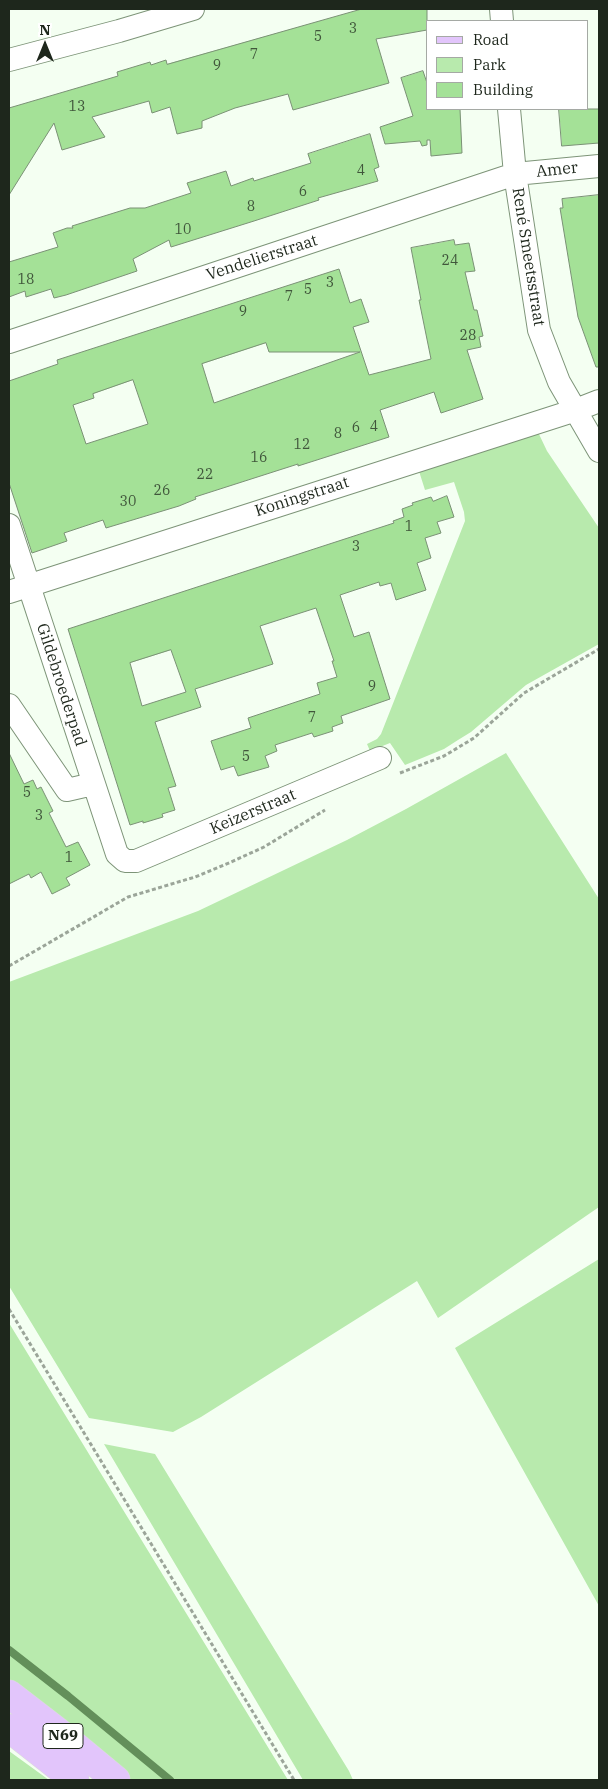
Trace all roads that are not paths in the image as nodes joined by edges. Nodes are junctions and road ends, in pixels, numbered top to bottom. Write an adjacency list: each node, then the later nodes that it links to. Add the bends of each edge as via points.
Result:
1 (193, 9): 2 (street)
2 (9, 60)
3 (510, 110): 5 (street, René Smeetsstraat)
4 (599, 166): 5 (street, Amer)
5 (515, 174): 6 (street, Vendelierstraat); 8 (street, René Smeetsstraat, via 539,330 559,382)
6 (9, 342)
7 (599, 401): 8 (street, Koningstraat)
8 (576, 410): 9 (street, René Smeetsstraat); 11 (street, Koningstraat)
9 (599, 451)
10 (9, 525): 11 (street)
11 (18, 588): 14 (street, Gildebroederpad)
12 (9, 706): 14 (street, via 68,790)
13 (380, 758): 15 (street, Keizerstraat, via 136,862)
14 (93, 784): 15 (street, Gildebroederpad, via 117,854)
15 (125, 861)
16 (9, 1694): 19 (main road, N69)
17 (9, 1728): 18 (main road, N69)
18 (75, 1780)
19 (116, 1780)

